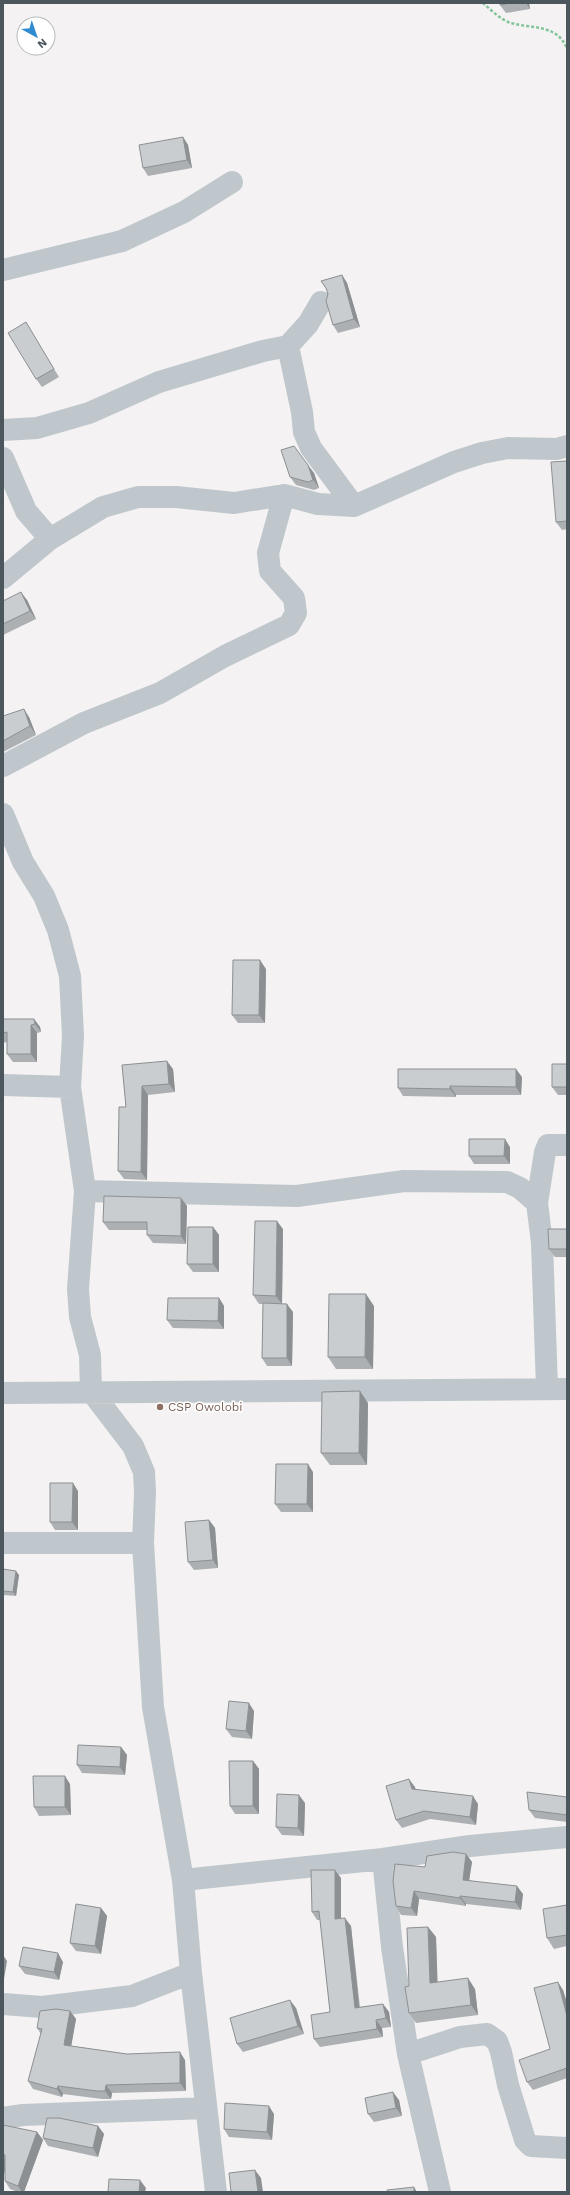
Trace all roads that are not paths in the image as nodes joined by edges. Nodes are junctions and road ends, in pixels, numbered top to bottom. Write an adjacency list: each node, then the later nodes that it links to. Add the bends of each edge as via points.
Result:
1 (232, 182): 2 (street, via 184,212 122,241)
2 (3, 270)
3 (321, 302): 4 (street, via 308,324)
4 (288, 346): 5 (street, via 159,382 89,413 37,428); 9 (street, via 304,432 312,448)
5 (3, 430)
6 (567, 446): 9 (street, via 557,449 508,448 482,453 454,462)
7 (3, 458): 10 (street, via 26,511)
8 (284, 495): 9 (street, via 318,504); 10 (street, via 234,503 176,497 138,497 103,507); 12 (street, via 268,553 268,563 270,571 294,598 296,612 289,625 225,656 160,693 84,723)
9 (354, 506)
10 (50, 539): 11 (street)
11 (3, 578)
12 (3, 766)
13 (3, 814): 15 (street, via 23,862 44,896 58,930 70,976 73,1036)
14 (3, 1085): 15 (street)
15 (70, 1087): 17 (street)
16 (567, 1144): 18 (street, via 548,1145)
17 (85, 1191): 18 (street, via 297,1196 404,1181 507,1182 520,1188); 20 (street, via 78,1289 80,1317 90,1355)
18 (537, 1203): 19 (street)
19 (557, 1389): 20 (street)
20 (91, 1391): 21 (street); 23 (street, via 133,1446 144,1472)
21 (3, 1393)
22 (3, 1543): 23 (street)
23 (143, 1543): 26 (street, via 153,1707)
24 (567, 1837): 25 (street, via 470,1846)
25 (383, 1859): 26 (street); 29 (street, via 392,1947)
26 (182, 1880): 27 (street)
27 (190, 1973): 28 (street, via 132,1996 42,2007); 30 (street)
28 (3, 2004)
29 (408, 2054): 32 (street, via 460,2037 487,2034 497,2041 502,2052 508,2086 525,2140 531,2146); 34 (street)
30 (206, 2108): 31 (street, via 23,2115); 33 (street)
31 (3, 2118)
32 (567, 2148)
33 (216, 2192)
34 (440, 2192)

